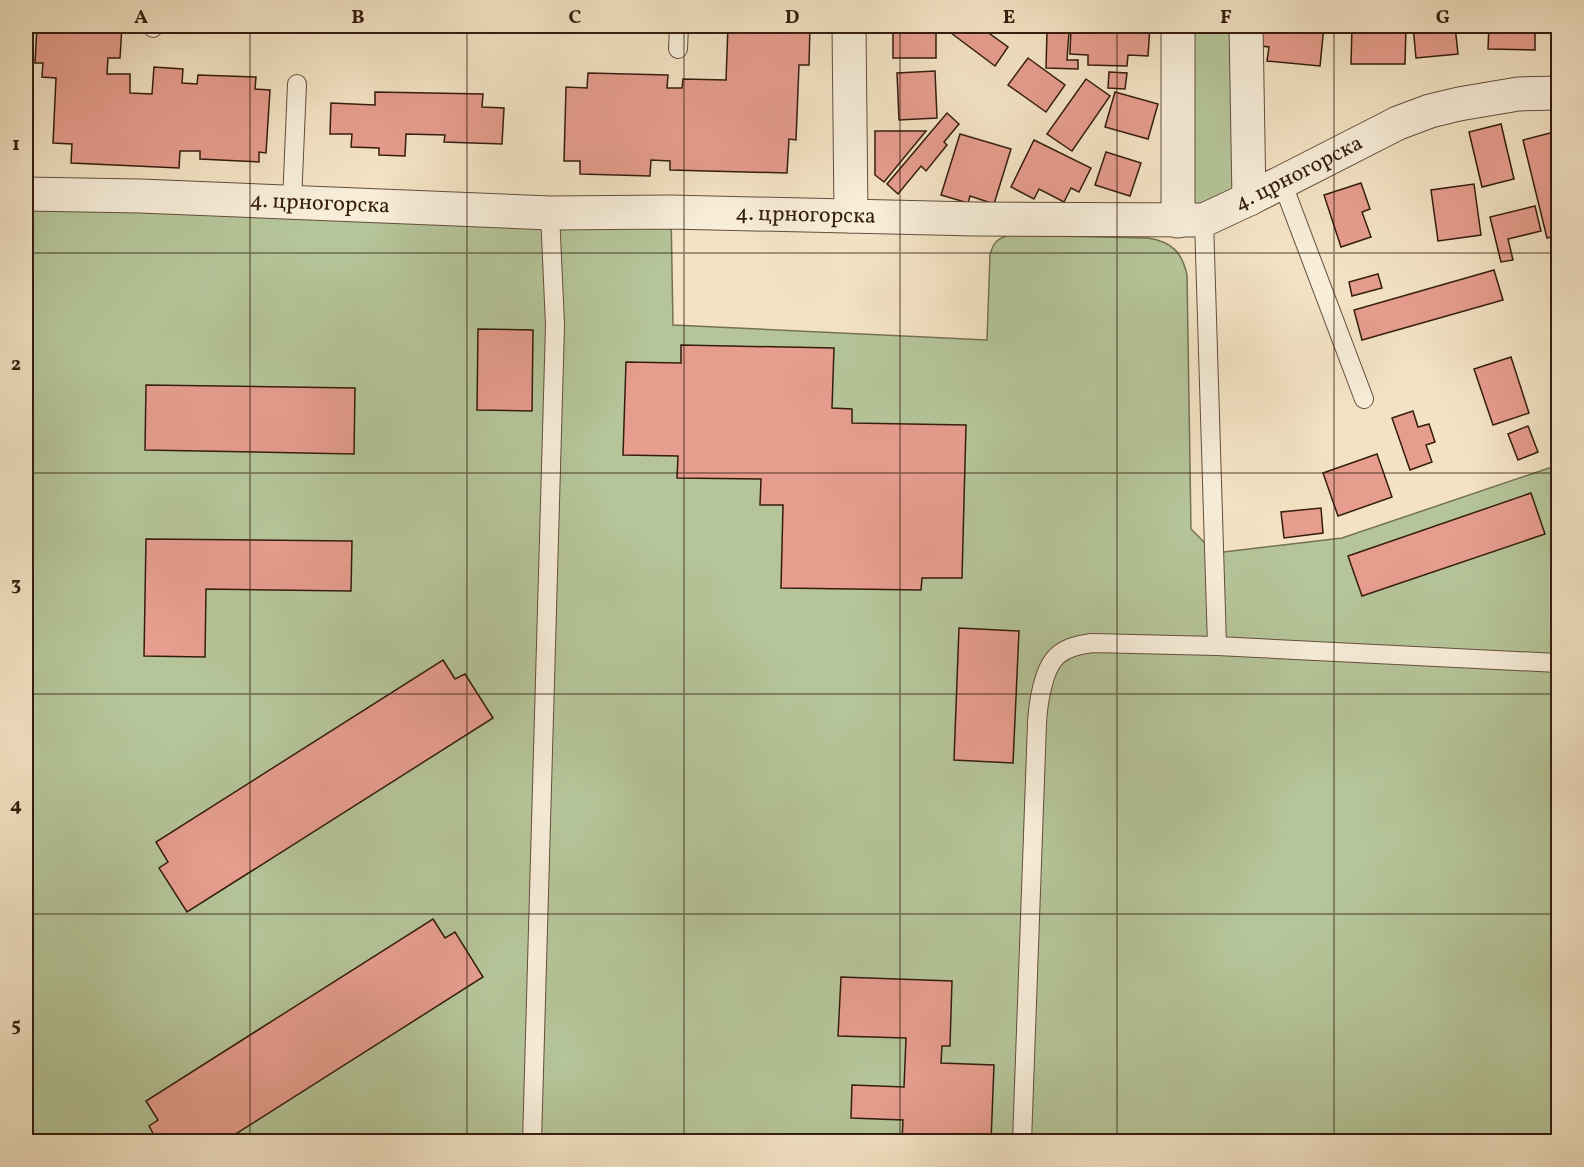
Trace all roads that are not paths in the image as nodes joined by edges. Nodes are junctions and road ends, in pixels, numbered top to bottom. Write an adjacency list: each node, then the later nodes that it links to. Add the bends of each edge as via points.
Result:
1 (680, 26): 5 (lane)
2 (849, 26): 13 (street)
3 (1178, 26): 14 (street)
4 (1246, 26): 10 (street)
5 (678, 49)
6 (297, 84): 11 (lane)
7 (1558, 93): 8 (street, 4. црногорска, via 1518,94 1430,111 1398,123)
8 (1282, 182): 10 (street, 4. црногорска); 15 (lane)
9 (26, 194): 11 (street, 4. црногорска)
10 (1249, 199): 14 (street, 4. црногорска)
11 (292, 202): 12 (street, 4. црногорска)
12 (550, 213): 13 (street, 4. црногорска); 18 (lane, via 555,325)
13 (851, 216): 14 (street, 4. црногорска)
14 (1191, 220): 16 (lane)
15 (1364, 399)
16 (1217, 646): 17 (lane); 19 (lane, via 1074,646 1056,657 1046,676 1038,701)
17 (1558, 663)
18 (532, 1142)
19 (1022, 1142)

